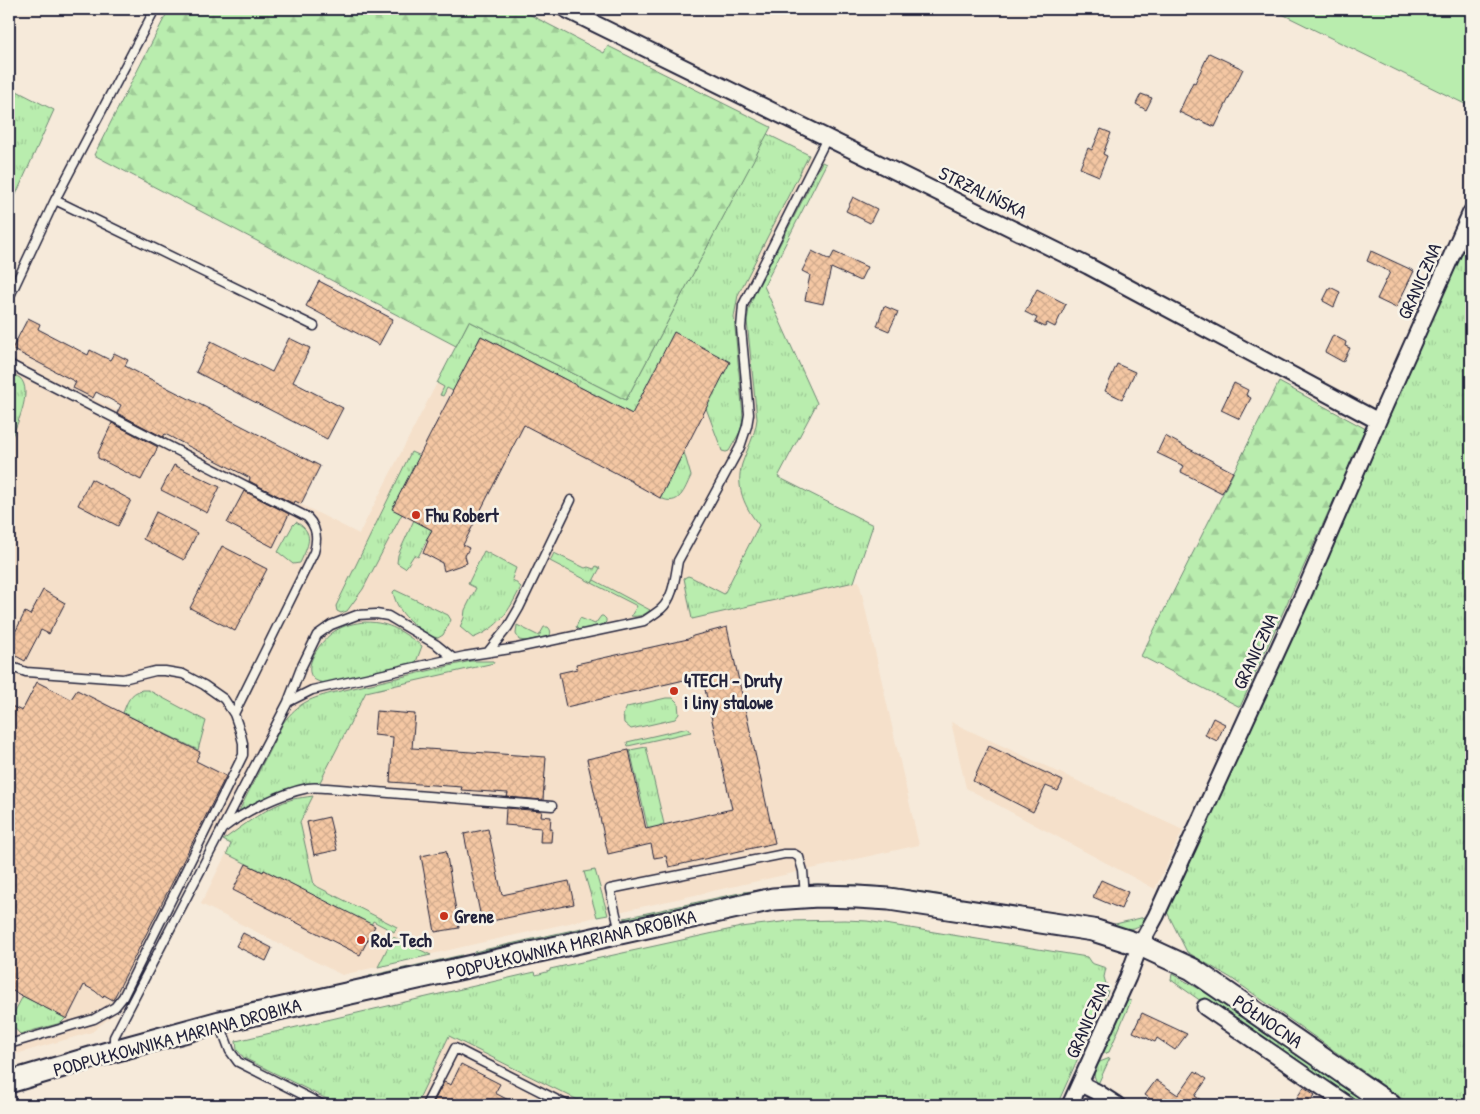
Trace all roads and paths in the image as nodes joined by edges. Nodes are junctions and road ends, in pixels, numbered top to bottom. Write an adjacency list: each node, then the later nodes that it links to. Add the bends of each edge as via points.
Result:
1 (155, 9): 4 (lane)
2 (573, 10): 3 (street, STRZALIŃSKA)
3 (827, 138): 9 (street, STRZALIŃSKA, via 1088,266); 11 (lane, via 743,305 741,328 749,414 747,426 740,448 678,561 669,599 661,609 644,620)
4 (55, 200): 6 (lane); 7 (lane)
5 (1471, 212): 9 (street, GRANICZNA)
6 (9, 298)
7 (314, 326)
8 (9, 364): 15 (lane, via 306,517 312,523 317,540 314,552)
9 (1378, 421): 20 (street, GRANICZNA, via 1303,595)
10 (571, 500): 11 (lane, via 519,608)
11 (488, 652): 12 (lane)
12 (453, 658): 14 (lane, via 312,690); 14 (lane, via 388,616 357,615 331,625 317,635)
13 (9, 666): 15 (lane, via 26,672 123,679 155,671 183,674 224,699)
14 (288, 702): 17 (lane)
15 (234, 714): 23 (lane, via 243,743 242,756 123,997 115,1007 94,1019)
16 (552, 806): 17 (lane, via 309,788 253,809)
17 (220, 830): 24 (lane, via 114,1037)
18 (805, 897): 19 (main road, PODPUŁKOWNIKA MARIANA DROBIKA, via 773,899); 19 (lane, via 804,871 799,856 784,854 610,889); 20 (main road, PODPUŁKOWNIKA MARIANA DROBIKA, via 889,899 1092,930)
19 (620, 932): 22 (main road, PODPUŁKOWNIKA MARIANA DROBIKA)
20 (1140, 945): 26 (street, GRANICZNA); 33 (main road, PÓŁNOCNA, via 1192,969)
21 (1205, 1007): 32 (street, PÓŁNOCNA)
22 (220, 1022): 24 (main road, PODPUŁKOWNIKA MARIANA DROBIKA); 27 (lane, via 230,1051 238,1062)
23 (9, 1044)
24 (114, 1051): 25 (main road, PODPUŁKOWNIKA MARIANA DROBIKA)
25 (9, 1082)
26 (1081, 1084): 30 (street, GRANICZNA); 31 (street)
27 (323, 1105)
28 (426, 1105): 29 (lane, via 455,1048)
29 (567, 1105)
30 (1070, 1105)
31 (1117, 1105)
32 (1348, 1105)
33 (1390, 1105)

